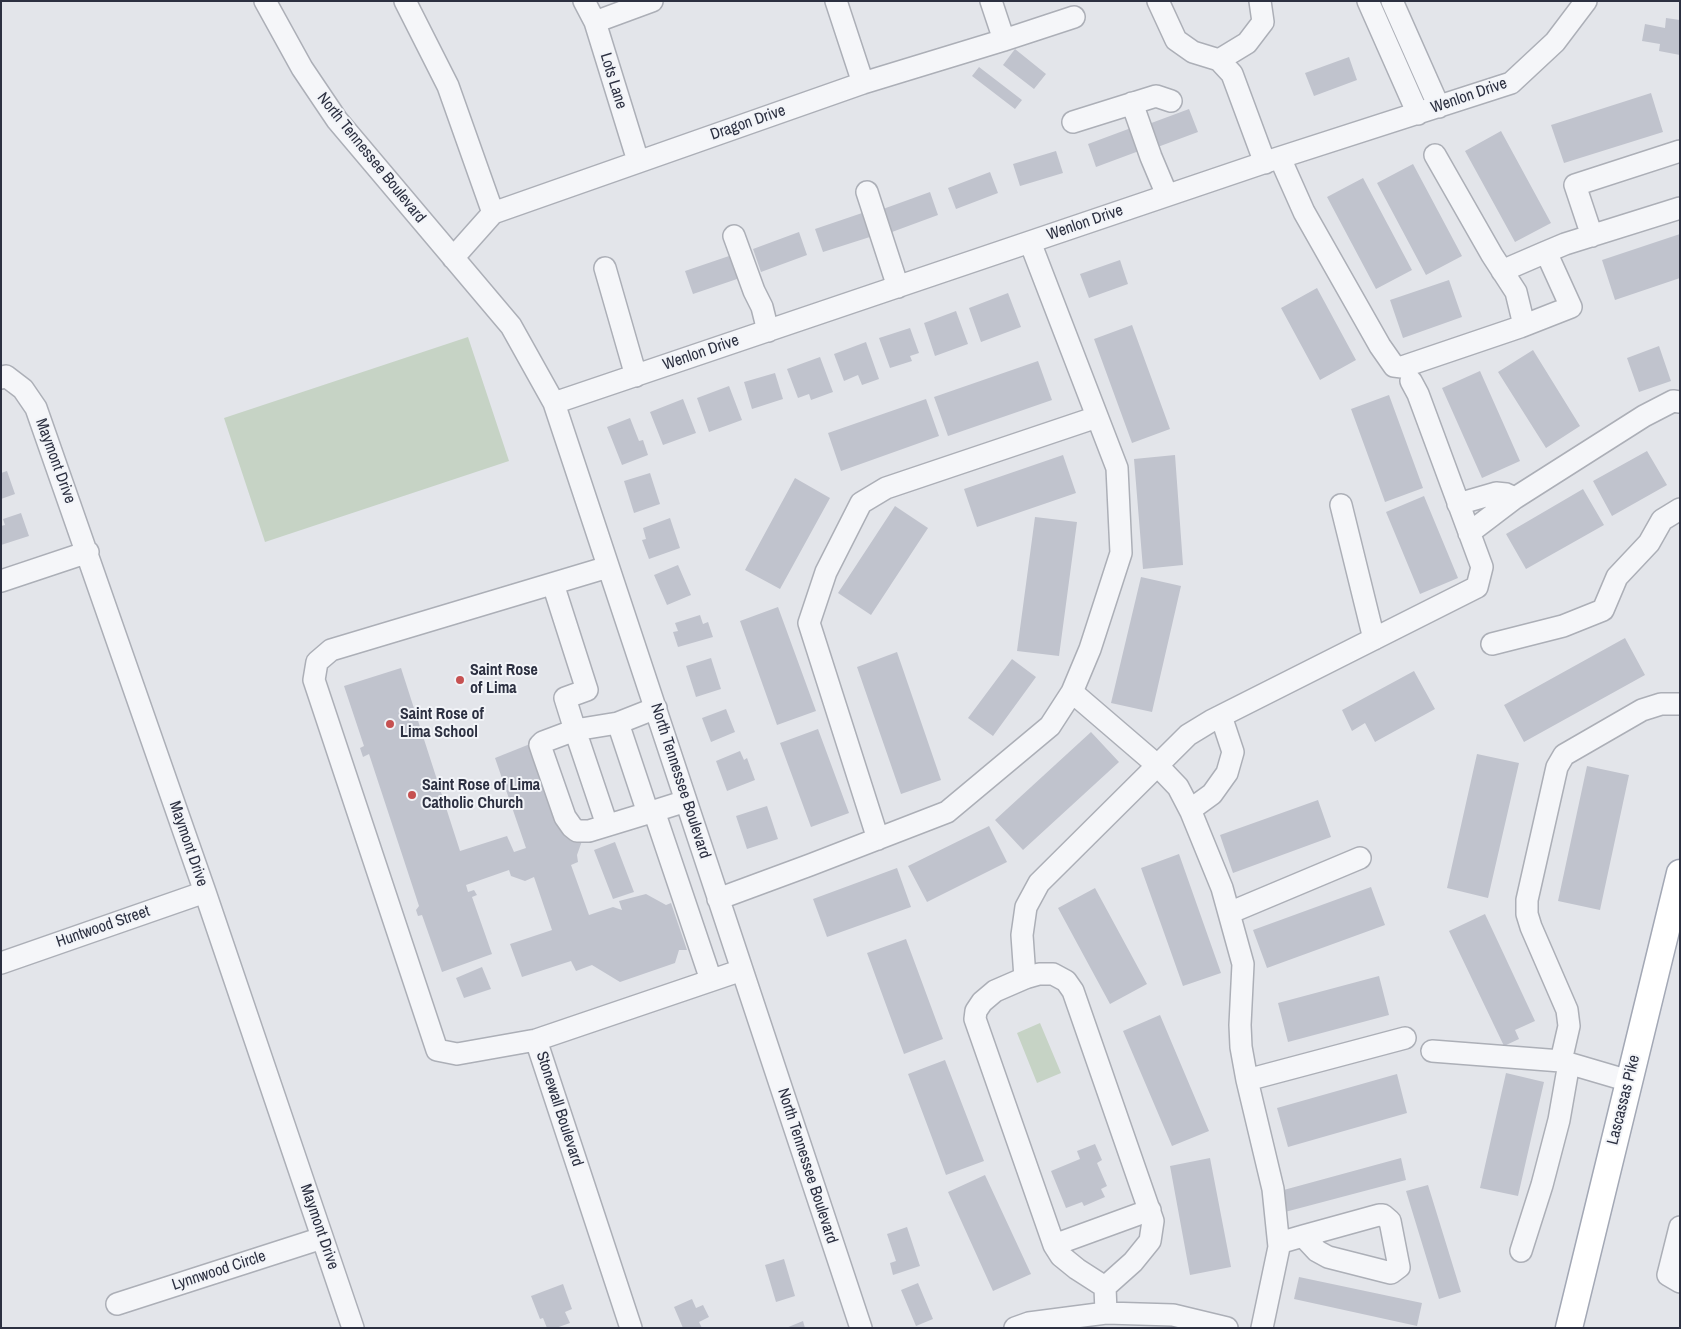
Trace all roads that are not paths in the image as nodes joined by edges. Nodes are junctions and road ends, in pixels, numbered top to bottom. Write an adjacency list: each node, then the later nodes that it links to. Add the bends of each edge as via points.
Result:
1 (265, 1): 34 (street, North Tennessee Boulevard, via 302,68 337,120)
2 (405, 1): 29 (street, via 448,86)
3 (584, 1): 13 (street, Lots Lane)
4 (652, 1): 13 (street)
5 (836, 1): 16 (street)
6 (992, 1): 14 (street)
7 (1158, 1): 15 (street, via 1176,40 1193,52)
8 (1260, 1): 15 (street, via 1263,22 1247,43)
9 (1586, 1): 19 (street, Wenlon Drive, via 1554,42 1511,83)
10 (1396, 2): 11 (street); 19 (street)
11 (1371, 8): 20 (street)
12 (1074, 17): 14 (street, Dragon Drive)
13 (595, 22): 25 (street, Lots Lane)
14 (1004, 40): 16 (street, Dragon Drive)
15 (1219, 60): 24 (street, via 1232,74)
16 (863, 83): 25 (street, Dragon Drive)
17 (1171, 101): 18 (street, via 1156,96)
18 (1132, 103): 21 (street); 27 (street)
19 (1439, 107): 20 (street, Wenlon Drive)
20 (1418, 114): 24 (street, Wenlon Drive)
21 (1073, 122)
22 (1680, 151): 31 (street, via 1575,185)
23 (1435, 155): 36 (street)
24 (1272, 160): 27 (street, Wenlon Drive); 38 (street, via 1394,366 1402,367)
25 (638, 161): 29 (street, Dragon Drive)
26 (867, 192): 37 (street)
27 (1167, 195): 32 (street, Wenlon Drive)
28 (1680, 208): 31 (street)
29 (494, 213): 34 (street)
30 (734, 236): 39 (street)
31 (1592, 236): 33 (street)
32 (1030, 242): 37 (street, Wenlon Drive); 45 (street)
33 (1546, 252): 36 (street); 38 (street, via 1571,306)
34 (453, 258): 44 (street, North Tennessee Boulevard, via 511,326)
35 (605, 268): 40 (street)
36 (1502, 271): 38 (street, via 1516,292)
37 (898, 287): 39 (street, Wenlon Drive)
38 (1524, 325)
39 (768, 331): 40 (street, Wenlon Drive)
40 (636, 376): 44 (street, Wenlon Drive)
41 (1, 378): 51 (street, Maymont Drive, via 6,376 23,389 36,408)
42 (1411, 381): 47 (street)
43 (1680, 402): 46 (street, via 1673,400 1644,416)
44 (554, 403): 52 (street, North Tennessee Boulevard)
45 (1097, 417): 57 (street, via 1117,468 1121,553); 68 (street, via 886,488 861,504 826,572 809,624)
46 (1515, 498): 47 (street, via 1496,493); 50 (street)
47 (1458, 504): 50 (street)
48 (1341, 505): 55 (street)
49 (1680, 509): 56 (street, via 1662,520 1649,544 1617,577 1603,610 1563,626)
50 (1469, 533): 55 (street, via 1482,567 1477,587)
51 (88, 552): 53 (street); 71 (street, Maymont Drive)
52 (608, 567): 54 (street); 59 (street, North Tennessee Boulevard)
53 (1, 581)
54 (553, 584): 62 (street, via 588,690 565,698); 80 (street, via 331,650 317,662 314,680 437,1050 458,1054)
55 (1374, 639): 60 (street)
56 (1492, 644)
57 (1072, 692): 63 (street); 68 (street, via 1050,726 947,812)
58 (1680, 704): 82 (street, via 1660,704 1642,710 1564,756 1557,767 1527,900 1527,914 1567,1010 1569,1026)
59 (656, 708): 61 (street); 64 (street, North Tennessee Boulevard)
60 (1221, 716): 63 (street, via 1188,735); 65 (street, via 1233,752 1227,773 1212,794)
61 (618, 722): 62 (street); 66 (street)
62 (575, 730): 67 (street); 67 (street, via 543,742 540,745 543,754 565,817 572,827 577,831 589,831)
63 (1158, 764): 65 (street, via 1178,787); 77 (street, via 1039,882 1026,907 1022,935)
64 (686, 801): 66 (street); 72 (street, North Tennessee Boulevard)
65 (1190, 810): 74 (street)
66 (651, 812): 67 (street); 78 (street)
67 (607, 825)
68 (878, 839): 72 (street)
69 (1360, 858): 74 (street)
70 (1680, 873): 73 (main road, Lascassas Pike)
71 (205, 892): 75 (street, Huntwood Street); 88 (street, Maymont Drive)
72 (718, 899): 76 (street, North Tennessee Boulevard)
73 (1676, 908): 84 (main road, Lascassas Pike)
74 (1229, 913): 83 (street, via 1243,964 1240,1025)
75 (1, 963)
76 (742, 970): 78 (street, Stonewall Boulevard); 99 (street, North Tennessee Boulevard)
77 (1025, 978): 85 (street, via 1053,974 1066,981 1073,991); 90 (street, via 995,991 982,1002 975,1019)
78 (711, 980): 80 (street, Stonewall Boulevard)
79 (1405, 1038): 83 (street)
80 (536, 1040): 98 (street, Stonewall Boulevard)
81 (1432, 1051): 82 (street)
82 (1565, 1062): 84 (street); 91 (street, via 1557,1129)
83 (1247, 1080): 89 (street, via 1273,1189)
84 (1629, 1080): 103 (main road, Lascassas Pike)
85 (1150, 1210): 90 (street); 93 (street, via 1153,1221 1150,1241 1133,1262)
86 (1680, 1227): 92 (street, via 1668,1275)
87 (1303, 1236): 89 (street)
88 (322, 1238): 94 (street, Lynnwood Circle); 97 (street, Maymont Drive)
89 (1279, 1243): 102 (street)
90 (1054, 1245): 93 (street, via 1072,1265)
91 (1521, 1250)
92 (1680, 1282)
93 (1105, 1286): 95 (street)
94 (117, 1304)
95 (1106, 1313): 96 (street); 100 (street, via 1029,1323)
96 (1169, 1321): 101 (street)
97 (353, 1328)
98 (631, 1328)
99 (861, 1328)
100 (1014, 1328)
101 (1227, 1328)
102 (1262, 1328)
103 (1569, 1328)

